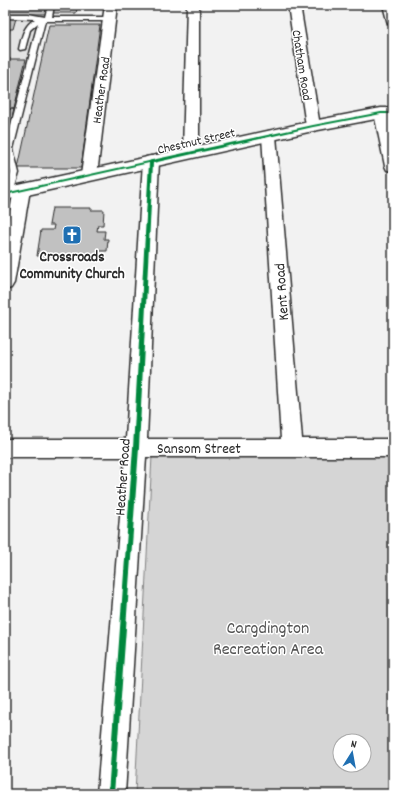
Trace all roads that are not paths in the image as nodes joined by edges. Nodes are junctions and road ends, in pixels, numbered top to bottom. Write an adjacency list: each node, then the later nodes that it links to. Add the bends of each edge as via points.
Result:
1 (51, 5): 7 (lane)
2 (193, 5): 13 (street)
3 (294, 5): 11 (street, Chatham Road)
4 (388, 5): 8 (street)
5 (111, 12): 7 (lane); 16 (street, Heather Road)
6 (5, 16): 7 (lane)
7 (45, 19): 9 (lane, via 32,22 28,27); 17 (lane, via 9,149 16,173)
8 (393, 21)
9 (22, 49)
10 (387, 113): 11 (street, Chestnut Street); 15 (street)
11 (313, 126): 12 (street, Chestnut Street)
12 (269, 136): 13 (street, Chestnut Street); 22 (street, Kent Road)
13 (191, 152): 14 (street, Chestnut Street)
14 (151, 162): 16 (street, Chestnut Street); 21 (street, Heather Road)
15 (393, 166)
16 (89, 175): 17 (street, Chestnut Street)
17 (12, 192): 18 (street)
18 (11, 221): 19 (street)
19 (5, 283)
20 (5, 448): 21 (street, Sansom Street)
21 (136, 448): 22 (street, Sansom Street); 24 (street, Heather Road)
22 (292, 448): 23 (street, Sansom Street)
23 (393, 448)
24 (111, 794)

